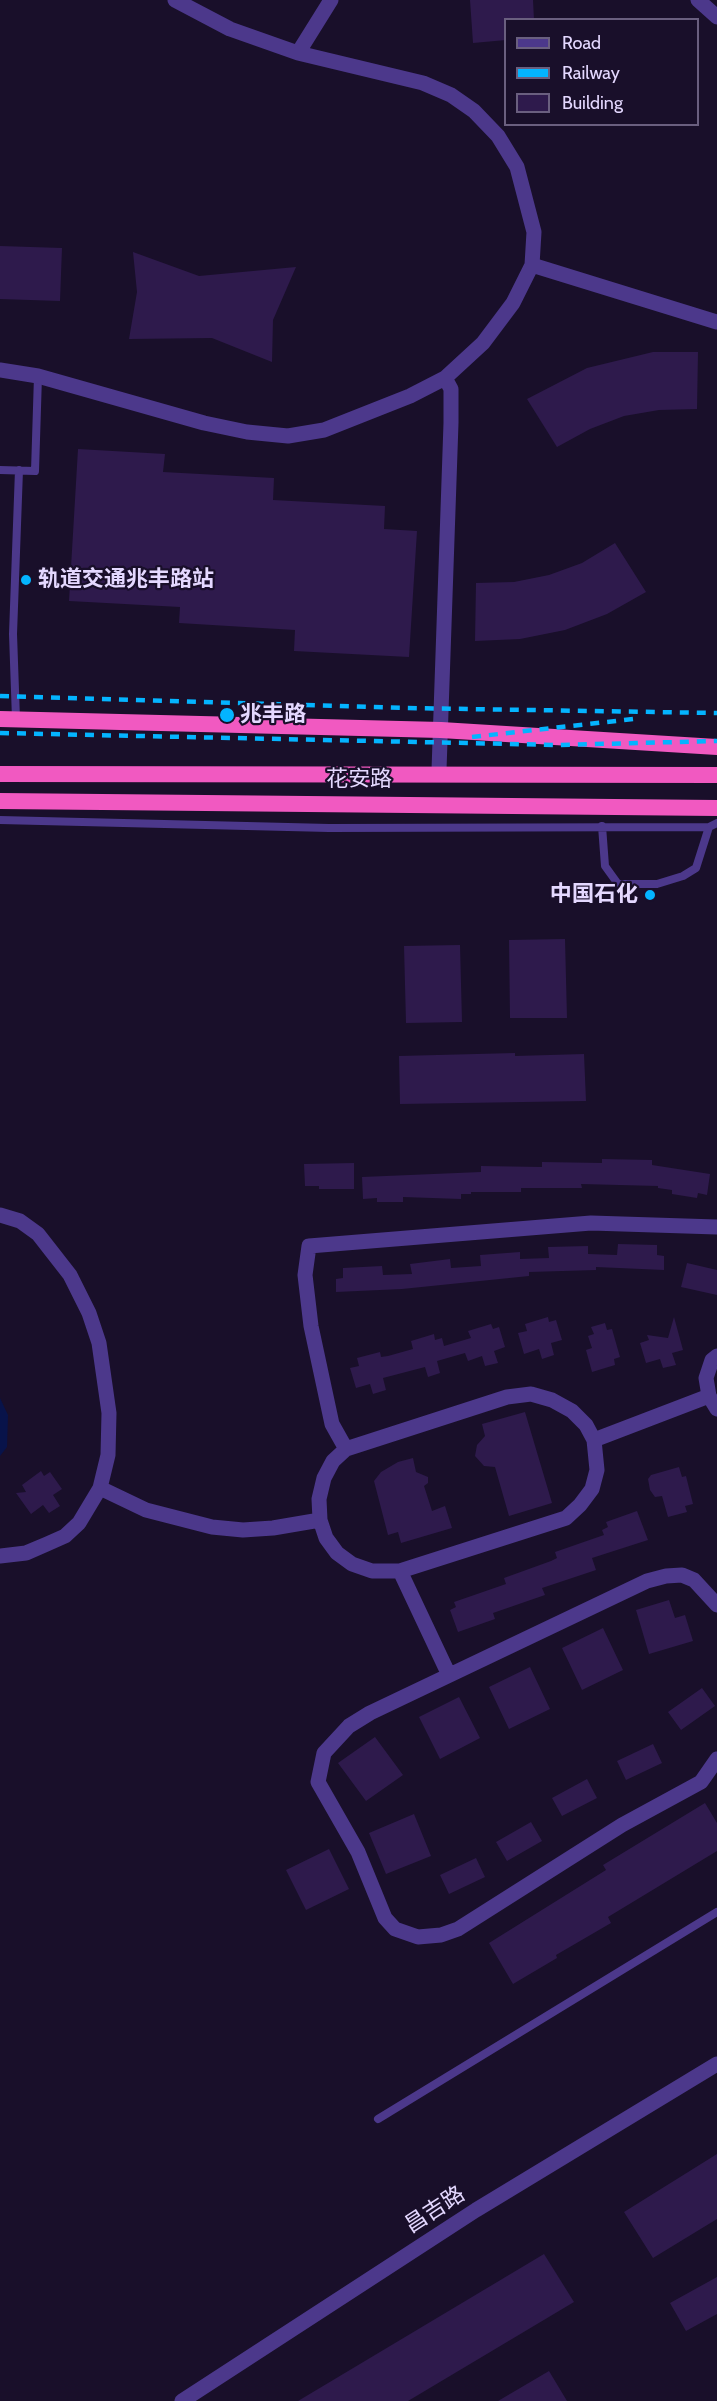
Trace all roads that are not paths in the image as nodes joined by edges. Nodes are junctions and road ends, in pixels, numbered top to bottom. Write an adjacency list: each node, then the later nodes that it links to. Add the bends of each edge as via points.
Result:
1 (175, 0): 5 (street, via 230,29)
2 (331, 0): 5 (street)
3 (698, 0): 4 (street)
4 (717, 17)
5 (298, 53): 6 (street, via 423,82 474,111 498,136 517,167 534,232)
6 (532, 265): 7 (street); 10 (street, via 513,303 483,343)
7 (717, 322)
8 (0, 370): 9 (street)
9 (38, 376): 10 (street, via 204,423 288,436 324,430); 12 (lane, via 35,471)
10 (445, 378): 14 (street, via 451,389 451,423)
11 (0, 470): 12 (lane)
12 (19, 470): 13 (lane)
13 (8, 719): 14 (highway)
14 (441, 730): 15 (highway); 16 (street)
15 (717, 747)
16 (439, 770)
17 (0, 774): 18 (highway, 花安路)
18 (717, 775)
19 (0, 801): 20 (highway, 花安路)
20 (717, 808)
21 (0, 820): 23 (lane, via 329,828)
22 (713, 825): 23 (lane); 23 (lane, via 696,868 657,884 618,884 605,867)
23 (602, 826)
24 (0, 1215): 30 (street, via 20,1221 38,1234 70,1275 89,1313 99,1343 109,1413 108,1455)
25 (717, 1227): 29 (street, via 591,1223 309,1246 305,1275 311,1326 332,1424)
26 (717, 1356): 27 (street, via 706,1378)
27 (713, 1403): 28 (street)
28 (594, 1440): 29 (street, via 572,1411 531,1394 507,1397); 33 (street, via 597,1470 592,1489 566,1518)
29 (346, 1449): 31 (street, via 333,1461 324,1478)
30 (100, 1488): 31 (street, via 146,1510 212,1527 243,1530); 32 (street, via 90,1508 65,1536 26,1553)
31 (320, 1520): 33 (street, via 337,1553 352,1564 383,1573)
32 (0, 1556)
33 (400, 1571): 35 (street)
34 (717, 1605): 35 (street, via 694,1580 682,1575 666,1576 647,1581)
35 (449, 1675): 36 (street, via 349,1726 324,1753 319,1769 318,1782 358,1852 385,1918 405,1935 441,1935 458,1929 622,1825 701,1782)
36 (717, 1759)
37 (717, 1912): 39 (lane)
38 (717, 2064): 40 (street, 昌吉路, via 476,2210)
39 (378, 2119)
40 (182, 2401)

